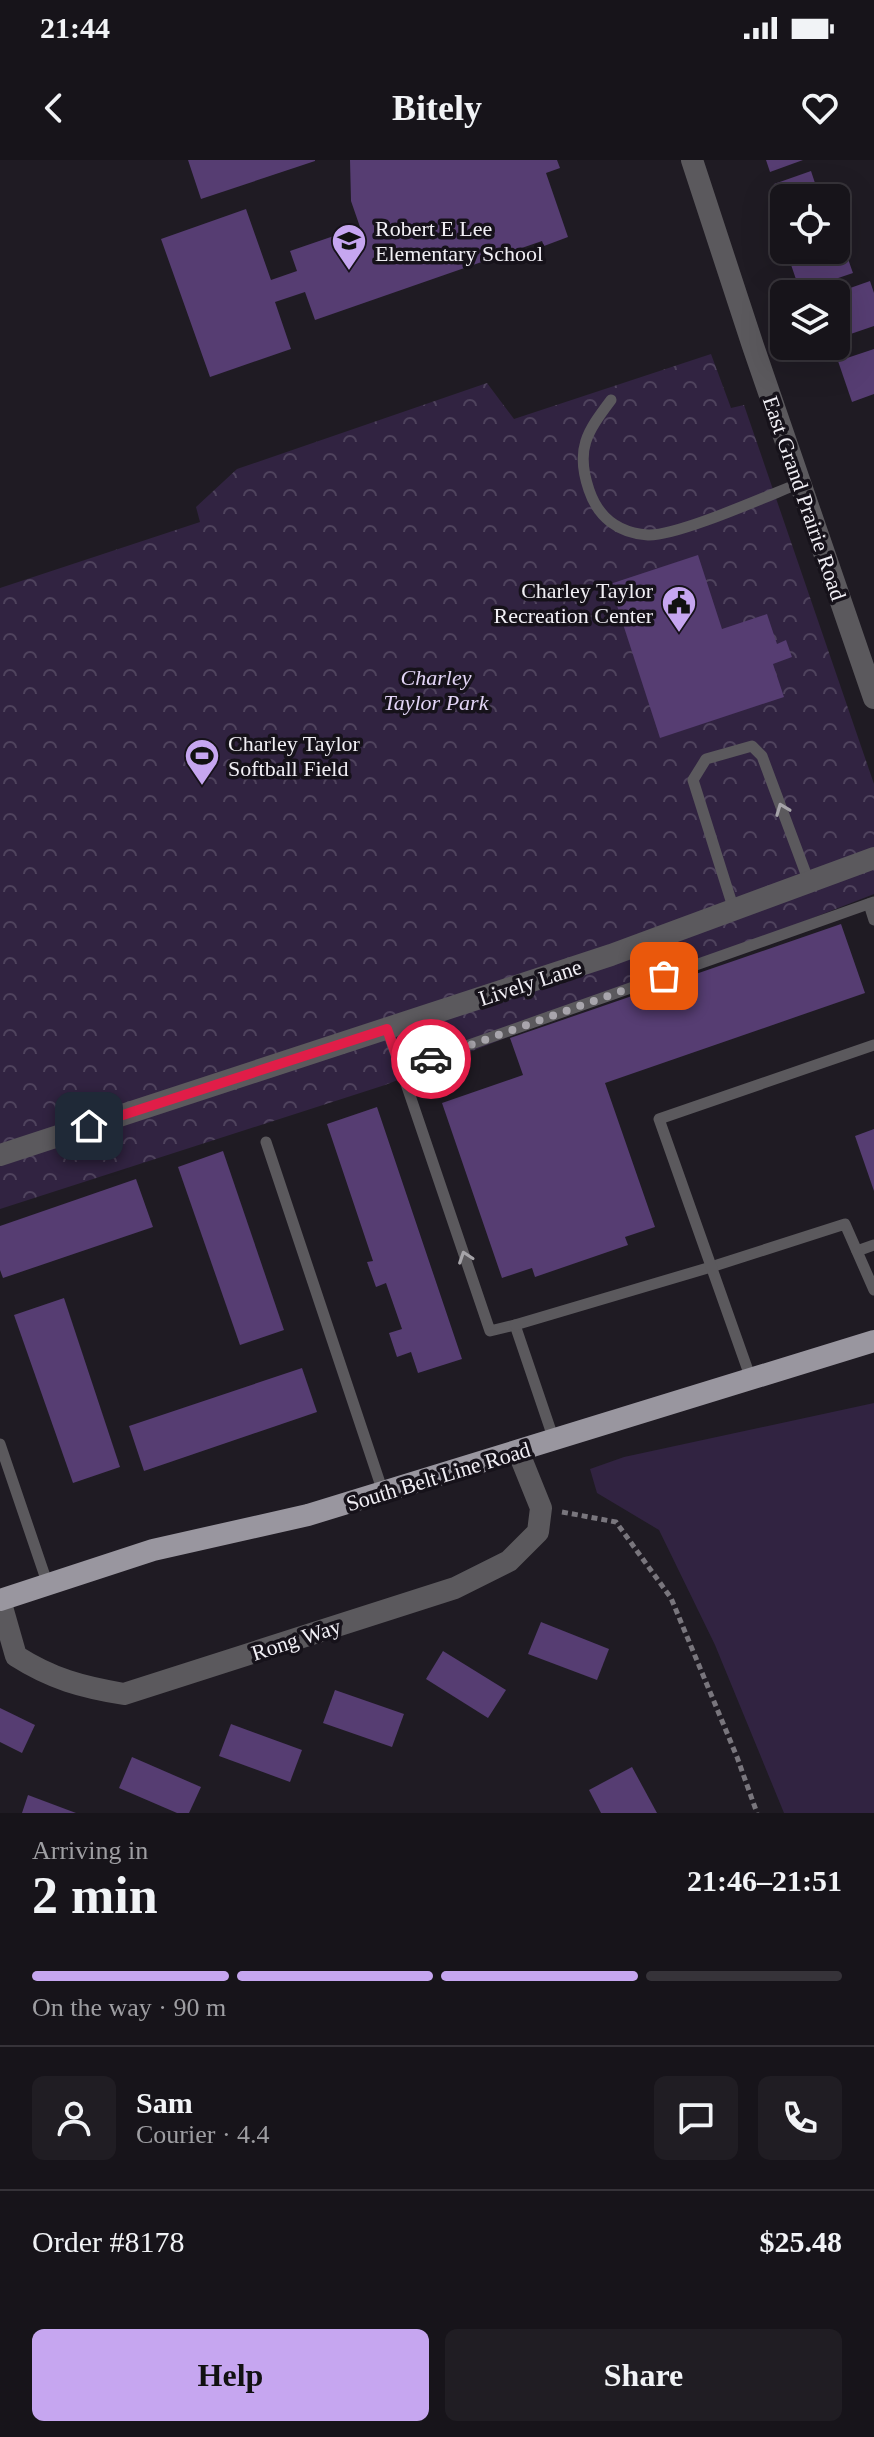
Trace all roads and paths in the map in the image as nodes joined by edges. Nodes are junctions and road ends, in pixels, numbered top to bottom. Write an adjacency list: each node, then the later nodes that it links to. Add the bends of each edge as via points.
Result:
1 (692, 160): 3 (street, East Grand Prairie Road)
2 (611, 400): 3 (lane, via 587,432 581,462 600,515 625,531 651,535 688,526)
3 (800, 483): 4 (street, East Grand Prairie Road)
4 (874, 698)
5 (874, 858): 6 (street, Lively Lane)
6 (809, 882): 8 (street, Lively Lane); 8 (lane, one-way to 8, via 762,756 752,746 706,759 693,780)
7 (871, 903): 9 (lane); 12 (lane)
8 (734, 910): 10 (street, Lively Lane)
9 (874, 920)
10 (387, 1029): 12 (lane); 14 (street, Lively Lane)
11 (874, 1045): 17 (lane, via 659,1119)
12 (401, 1069): 19 (lane, one-way to 12, via 490,1331)
13 (266, 1142): 25 (lane)
14 (0, 1155)
15 (874, 1245): 16 (lane)
16 (857, 1251): 17 (lane, via 845,1224); 18 (lane)
17 (711, 1267): 19 (lane); 21 (lane)
18 (874, 1290)
19 (515, 1325): 22 (lane)
20 (874, 1341): 21 (main road, South Belt Line Road)
21 (751, 1379): 22 (main road, South Belt Line Road)
22 (555, 1441): 24 (main road, South Belt Line Road)
23 (0, 1444): 27 (lane)
24 (518, 1451): 25 (main road, South Belt Line Road); 26 (street)
25 (383, 1492): 27 (main road, South Belt Line Road, via 153,1550)
26 (541, 1508): 28 (street, Rong Way, via 538,1532 509,1561 455,1588 124,1694 46,1675 16,1656); 29 (path, via 616,1522 671,1598)
27 (48, 1585): 28 (main road, South Belt Line Road)
28 (0, 1600)
29 (757, 1813)

